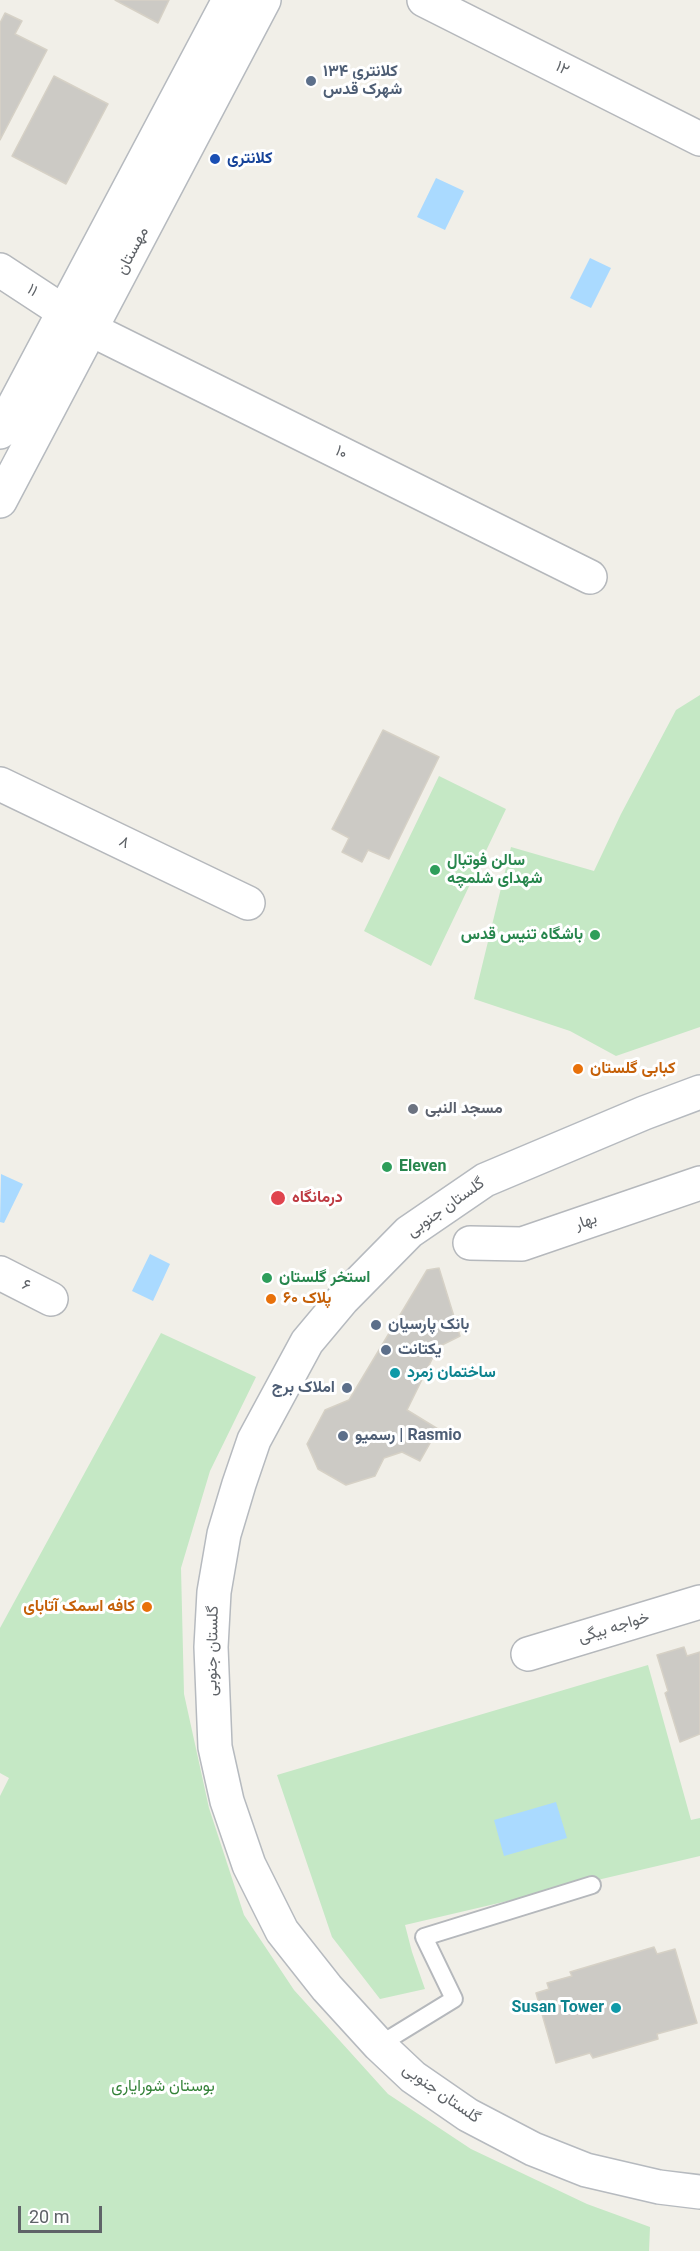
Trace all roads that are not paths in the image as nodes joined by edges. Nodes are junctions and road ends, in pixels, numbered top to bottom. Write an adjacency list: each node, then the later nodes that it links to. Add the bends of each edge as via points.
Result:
1 (229, 0): 6 (street)
2 (264, 0): 7 (street, مهستان)
3 (424, 0): 4 (street, ۱۲)
4 (700, 139)
5 (0, 270): 6 (street, ۱۱)
6 (64, 312): 7 (street, ۱۱); 8 (street)
7 (92, 330): 9 (street, مهستان); 10 (street, ۱۰)
8 (0, 432)
9 (0, 501)
10 (590, 577)
11 (0, 784): 12 (street, ۸)
12 (248, 903)
13 (700, 1092): 21 (street, گلستان جنوبی, via 485,1180 409,1232 307,1342 254,1440 238,1484 214,1592 211,1647 215,1747 227,1801 249,1865 282,1931)
14 (700, 1183): 15 (street, بهار, via 522,1244)
15 (470, 1243)
16 (0, 1273): 17 (street, ۶)
17 (51, 1299)
18 (700, 1602): 19 (street, خواجه بیگی)
19 (528, 1654)
20 (592, 1885): 21 (lane, via 424,1937 454,1999)
21 (379, 2045): 22 (street, گلستان جنوبی, via 413,2077 468,2115 533,2149 586,2170)
22 (700, 2192)

